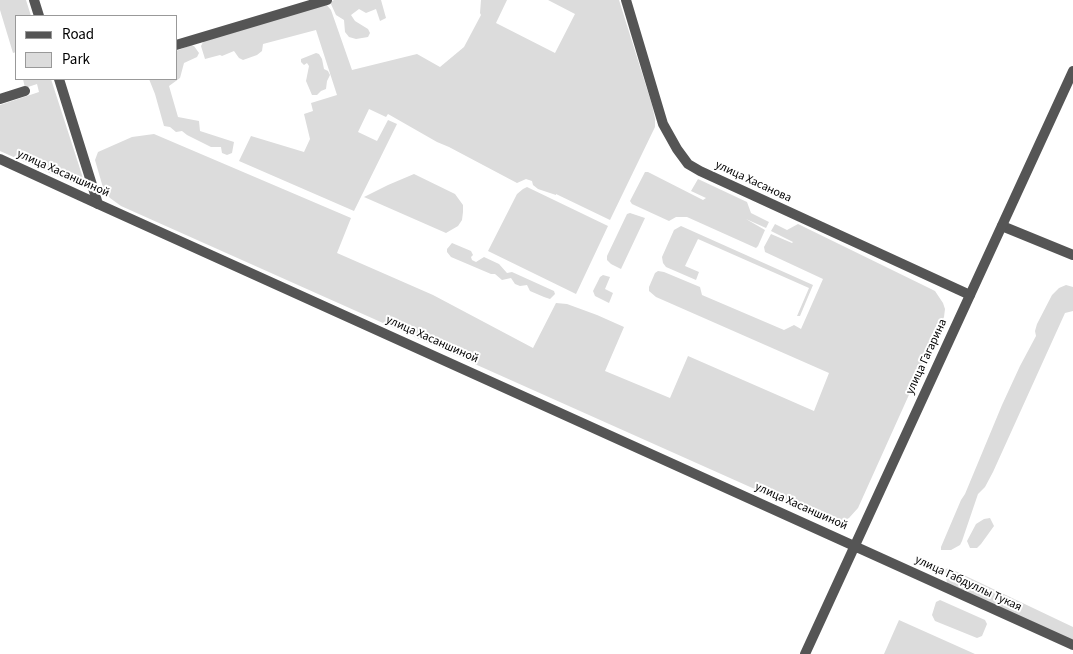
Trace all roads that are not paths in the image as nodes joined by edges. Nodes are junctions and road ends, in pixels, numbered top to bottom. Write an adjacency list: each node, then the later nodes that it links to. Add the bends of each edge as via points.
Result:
1 (34, 0): 4 (street)
2 (327, 0): 5 (street)
3 (626, 0): 14 (street, улица Хасанова, via 663,124 688,164)
4 (39, 15)
5 (178, 44)
6 (1073, 71): 12 (street, улица Гагарина)
7 (59, 80): 11 (street)
8 (25, 91): 9 (street)
9 (0, 99)
10 (0, 159): 11 (street, улица Хасаншиной)
11 (98, 204): 15 (street, улица Хасаншиной)
12 (1002, 226): 13 (street); 14 (street, улица Гагарина)
13 (1073, 255)
14 (970, 295): 15 (street, улица Гагарина)
15 (854, 545): 16 (street, улица Габдуллы Тукая); 17 (street, улица Гагарина)
16 (1073, 645)
17 (804, 654)

